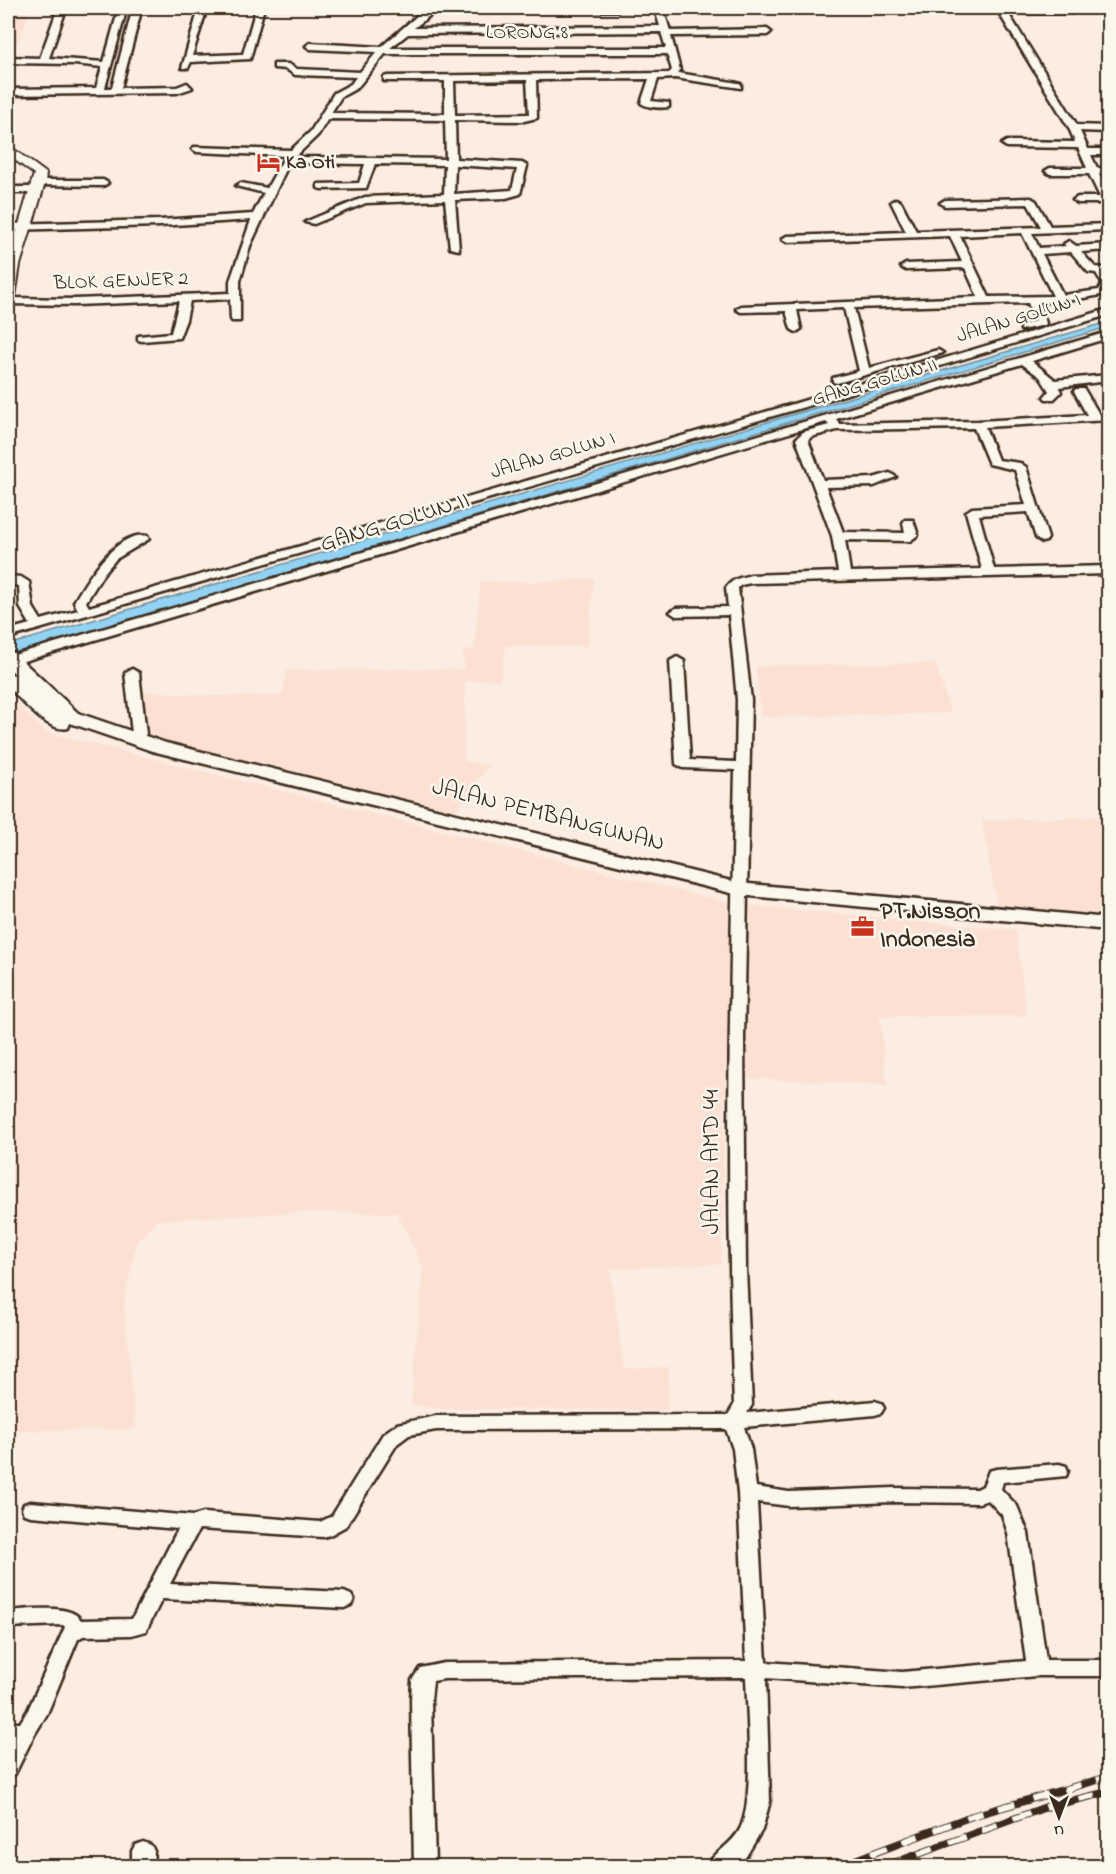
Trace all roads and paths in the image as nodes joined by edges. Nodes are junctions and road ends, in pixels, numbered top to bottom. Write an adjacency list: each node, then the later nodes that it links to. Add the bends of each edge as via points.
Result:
1 (62, 8): 2 (street); 21 (street)
2 (123, 8): 3 (street); 23 (street)
3 (136, 8): 4 (street); 35 (street)
4 (175, 8)
5 (203, 8): 6 (street, via 186,62 248,56)
6 (260, 8)
7 (654, 8): 10 (street)
8 (659, 8): 15 (street)
9 (431, 9): 10 (street); 13 (street)
10 (548, 9): 14 (street)
11 (1001, 9): 12 (street); 41 (street)
12 (1072, 10)
13 (403, 31): 14 (street); 18 (street)
14 (555, 31): 15 (street); 22 (street)
15 (664, 31): 16 (street); 19 (street)
16 (767, 32)
17 (310, 46): 18 (street, LORONG 8)
18 (383, 51): 22 (street, LORONG 8); 26 (street)
19 (671, 51): 22 (street, LORONG 8); 28 (street, via 676,70)
20 (8, 60): 21 (street)
21 (44, 60): 23 (street)
22 (551, 64): 29 (street); 30 (street)
23 (106, 65): 36 (street)
24 (277, 66): 27 (street, via 296,72)
25 (300, 66): 26 (street)
26 (369, 66): 27 (street)
27 (361, 75): 39 (street, via 354,86 338,95)
28 (673, 75): 30 (street); 34 (street)
29 (531, 77): 31 (street); 40 (street, via 534,116)
30 (654, 77): 38 (street, via 646,103)
31 (449, 78): 32 (street); 40 (street)
32 (387, 79)
33 (8, 86): 36 (street)
34 (738, 86)
35 (117, 87): 35 (street, via 180,83 188,86 177,90); 36 (street)
36 (101, 88): 37 (street)
37 (8, 92)
38 (666, 105)
39 (325, 116): 40 (street); 48 (street, via 315,133)
40 (450, 117): 51 (street)
41 (1074, 128): 42 (street); 46 (street)
42 (1108, 129)
43 (1007, 144): 46 (street)
44 (8, 148): 56 (street, via 40,172)
45 (197, 149): 48 (street)
46 (1083, 149): 47 (street); 53 (street)
47 (1108, 152)
48 (289, 156): 50 (street); 60 (street)
49 (8, 157): 56 (street, via 32,173)
50 (371, 161): 51 (street); 58 (street, via 363,186)
51 (450, 162): 61 (street); 61 (street, via 522,166 517,192)
52 (1050, 171): 53 (street)
53 (1094, 171): 54 (street); 64 (street)
54 (1108, 171)
55 (104, 183): 56 (street)
56 (34, 186): 59 (street); 68 (street)
57 (241, 186): 60 (street)
58 (321, 186)
59 (8, 190)
60 (269, 191): 66 (street)
61 (449, 197): 67 (street, via 365,200); 77 (street)
62 (1078, 200): 64 (street)
63 (896, 202): 74 (street)
64 (1108, 202)
65 (945, 203): 69 (street, via 1031,201)
66 (257, 217): 68 (street); 84 (street, via 236,281)
67 (310, 222)
68 (16, 226): 80 (street); 85 (street)
69 (1047, 229): 70 (street); 72 (street)
70 (1060, 229): 71 (street); 78 (street)
71 (1107, 229)
72 (1025, 230): 73 (street); 79 (street)
73 (954, 233): 74 (street); 81 (street)
74 (912, 234): 75 (street)
75 (787, 239)
76 (1108, 247): 78 (street)
77 (455, 248)
78 (1072, 249): 79 (street); 83 (street, via 1092,270)
79 (1037, 251): 88 (street)
80 (8, 255)
81 (969, 265): 82 (street); 89 (street)
82 (906, 267)
83 (1104, 272): 88 (street, via 1107,283 1103,292)
84 (235, 296): 86 (street, BLOK GENJER 2); 95 (street)
85 (8, 297)
86 (185, 298): 90 (street, BLOK GENJER 2); 98 (street, via 175,336)
87 (1032, 299): 88 (street); 89 (street); 101 (street, via 1039,324)
88 (1060, 299)
89 (985, 300): 91 (street)
90 (8, 302)
91 (848, 304): 92 (street); 101 (street)
92 (791, 307): 93 (street); 96 (street)
93 (741, 309)
94 (1108, 312): 108 (street, JALAN GOLUN I)
95 (236, 319)
96 (796, 329)
97 (1108, 335): 99 (street, GANG GOLUN II)
98 (142, 338)
99 (1024, 360): 105 (street); 111 (street, GANG GOLUN II)
100 (1090, 367): 103 (street)
101 (865, 373): 104 (street)
102 (1108, 378): 103 (street)
103 (1095, 379): 105 (street)
104 (837, 380)
105 (1052, 384): 107 (street, via 1055,392)
106 (1080, 391): 110 (street)
107 (1050, 397)
108 (798, 407): 111 (street); 120 (street, JALAN GOLUN I)
109 (1108, 417): 110 (street)
110 (1095, 418): 112 (street)
111 (824, 420): 112 (street); 113 (street, GANG GOLUN II); 114 (street)
112 (978, 424): 117 (street, via 993,462 1020,467)
113 (790, 428): 114 (street, GANG GOLUN II); 123 (street, GANG GOLUN II)
114 (807, 434): 116 (street, via 802,439)
115 (890, 477): 116 (street, via 874,482)
116 (819, 484): 119 (street)
117 (1033, 508): 121 (street); 125 (street, via 972,512)
118 (909, 523): 119 (street, via 910,537)
119 (838, 536): 126 (street)
120 (353, 538): 123 (street); 129 (street, JALAN GOLUN I)
121 (1042, 538)
122 (143, 540): 129 (street, via 121,548 103,564 80,602)
123 (369, 552): 134 (street, GANG GOLUN II)
124 (1108, 570): 125 (street, JALAN AMD 44)
125 (989, 573): 126 (street, JALAN AMD 44)
126 (842, 576): 128 (street, JALAN AMD 44, via 737,582 732,588)
127 (8, 580): 131 (street, via 25,585 28,616)
128 (735, 611): 130 (street); 137 (street, JALAN AMD 44, via 744,700)
129 (86, 612): 131 (street, JALAN GOLUN I)
130 (676, 612)
131 (39, 626): 132 (street, JALAN GOLUN I)
132 (8, 634)
133 (677, 661): 137 (street, via 683,764)
134 (9, 664): 136 (main road, JALAN PEMBANGUNAN, via 71,717); 138 (main road, JALAN PEMBANGUNAN, via 34,704 59,723 94,736 403,822)
135 (132, 673): 136 (street, via 139,734)
136 (133, 740): 138 (main road, JALAN PEMBANGUNAN)
137 (742, 766): 138 (street, JALAN AMD 44)
138 (739, 894): 139 (main road, JALAN PEMBANGUNAN); 140 (main road, JALAN PEMBANGUNAN); 142 (street, JALAN AMD 44, via 736,1215 743,1405)
139 (1108, 924)
140 (1108, 934)
141 (875, 1408): 142 (street)
142 (733, 1422): 145 (street, via 742,1449); 147 (street, via 436,1424 404,1429 390,1439 339,1521 324,1530 204,1520)
143 (1059, 1471): 144 (street, via 996,1476)
144 (991, 1491): 145 (street, via 979,1496 789,1499); 152 (street, via 1010,1511 1018,1533)
145 (747, 1493): 154 (street)
146 (31, 1509): 147 (street)
147 (193, 1523): 148 (street)
148 (158, 1592): 149 (street); 151 (street, via 139,1625)
149 (344, 1600)
150 (8, 1619): 151 (street, via 65,1617)
151 (76, 1629): 155 (street, via 70,1634 37,1714)
152 (1037, 1668): 153 (street); 154 (street, via 902,1680)
153 (1108, 1668)
154 (756, 1669): 157 (street, via 428,1674 422,1680 420,1700); 158 (street, via 759,1801 752,1830 737,1852)
155 (16, 1732): 156 (street)
156 (8, 1768)
157 (424, 1866)
158 (718, 1866)

